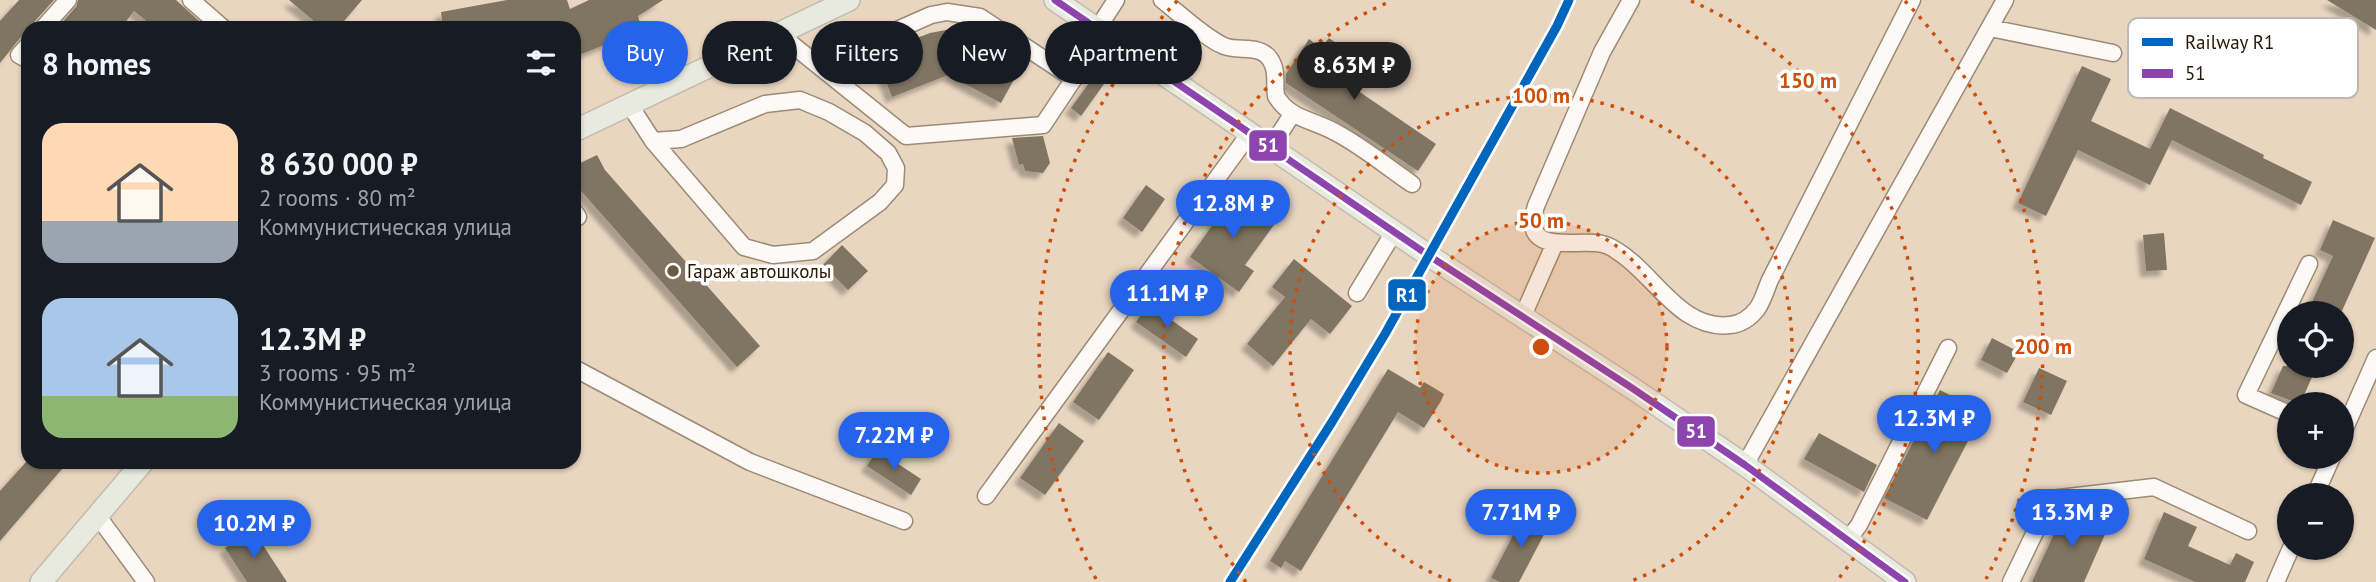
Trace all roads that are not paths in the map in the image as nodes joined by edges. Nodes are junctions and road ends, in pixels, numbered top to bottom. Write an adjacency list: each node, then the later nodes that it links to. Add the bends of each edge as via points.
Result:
1 (68, 0): 10 (street)
2 (191, 0): 11 (street)
3 (849, 0): 15 (main road)
4 (1055, 0): 13 (main road)
5 (1116, 0): 14 (street)
6 (1162, 0): 26 (street, via 1223,46 1267,56 1276,76 1276,96)
7 (1631, 0): 33 (street, via 1602,52 1533,215 1536,233)
8 (1912, 0): 33 (street, via 1758,308 1748,319 1734,325 1703,323 1616,250 1603,244)
9 (2005, 0): 16 (street)
10 (49, 21)
11 (215, 21)
12 (917, 21): 20 (street, via 947,12 980,17)
13 (1087, 21)
14 (1106, 21)
15 (797, 25)
16 (1990, 28): 18 (street); 42 (street)
17 (797, 48): 19 (street)
18 (2113, 53)
19 (811, 59)
20 (1045, 60)
21 (702, 70): 25 (main road)
22 (842, 84): 23 (street, via 906,136 1043,125)
23 (1071, 84)
24 (1180, 84): 28 (main road)
25 (629, 104): 27 (main road); 29 (street)
26 (1293, 113): 30 (street); 31 (street, via 1335,131)
27 (581, 128)
28 (1251, 133): 30 (main road); 44 (street)
29 (653, 141): 29 (street, via 681,139 765,104 800,100 830,112 888,153 896,168 895,186 813,251 773,255 744,247)
30 (1271, 147): 32 (main road)
31 (1412, 184)
32 (1394, 232): 35 (street); 36 (main road)
33 (1555, 243): 36 (street)
34 (2309, 264): 41 (street, via 2246,396)
35 (1357, 293)
36 (1522, 318): 42 (main road)
37 (1948, 348): 48 (street)
38 (2376, 358): 40 (street)
39 (581, 372): 46 (street, via 750,462)
40 (2354, 408)
41 (2277, 409)
42 (1745, 465): 48 (main road)
43 (137, 469): 45 (main road)
44 (985, 496)
45 (97, 515): 50 (main road); 51 (street)
46 (904, 521)
47 (2248, 531): 53 (street, via 2154,487 2051,499)
48 (1847, 541): 52 (main road)
49 (2286, 560): 54 (street)
50 (41, 582)
51 (146, 582)
52 (1905, 582)
53 (2011, 582)
54 (2276, 582)

